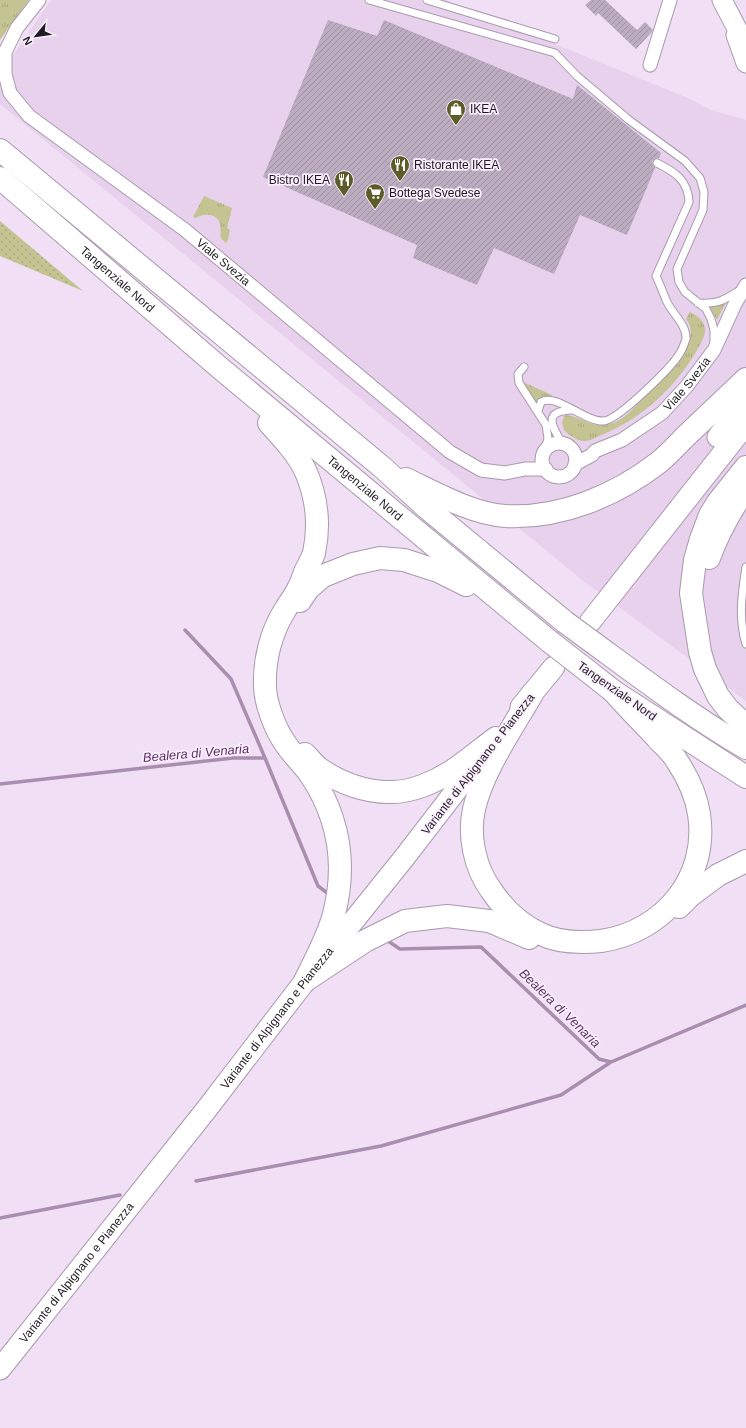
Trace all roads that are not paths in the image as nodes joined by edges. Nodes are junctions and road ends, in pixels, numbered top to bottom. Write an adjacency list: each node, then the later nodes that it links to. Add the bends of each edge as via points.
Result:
1 (39, 0): 30 (street, Viale Svezia, via 17,28 5,52 5,74 10,93 29,116 185,230 450,452 481,470 505,473)
2 (369, 0): 14 (lane, via 555,53 577,76 629,120 685,161 700,178 704,192 703,210 677,269 679,282 685,292)
3 (427, 0): 6 (lane)
4 (670, 0): 9 (street)
5 (726, 8): 7 (main road); 8 (main road)
6 (556, 39)
7 (746, 46)
8 (746, 63)
9 (650, 65)
10 (0, 150): 28 (highway, Tangenziale Nord)
11 (657, 163): 20 (lane, via 671,170 688,192 688,202 656,276 667,302 683,325 686,338 680,353 665,371 614,417 604,421 589,418)
12 (0, 178): 17 (highway, Tangenziale Nord)
13 (745, 286): 14 (lane, via 729,298 714,304); 15 (street, Viale Svezia)
14 (698, 303): 15 (lane, via 706,309 711,319)
15 (714, 350): 25 (street, Viale Svezia, via 687,386 662,413 622,440)
16 (524, 367): 21 (lane, via 518,374 519,383)
17 (220, 368): 35 (highway, Tangenziale Nord); 47 (highway, via 287,443 306,471 316,502 318,526 314,554 298,589 275,628 266,667 265,687 271,715 284,742 325,799 335,825 341,856 340,884 334,915)
18 (746, 379): 28 (highway, via 658,463 599,498 570,508 542,514 505,516 472,509)
19 (746, 400): 34 (main road, via 650,525)
20 (572, 410): 21 (lane, via 548,400 540,403); 23 (lane, via 557,412 552,426)
21 (538, 411): 26 (lane, via 547,431)
22 (746, 424): 34 (main road)
23 (566, 445): 25 (street, Viale Svezia); 26 (street, via 552,444); 27 (street, via 576,456)
24 (746, 445): 34 (main road, via 667,544)
25 (595, 451): 27 (street, Viale Svezia)
26 (544, 453): 30 (street, Viale Svezia); 31 (street, via 543,464)
27 (575, 464): 31 (street, via 566,475 550,474)
28 (382, 467): 44 (highway, Tangenziale Nord, bridge, via 427,508 565,622 644,681)
29 (746, 467): 36 (highway, via 718,502 701,539 692,576 691,593)
30 (525, 469): 31 (street, Viale Svezia)
31 (546, 470)
32 (746, 488): 36 (highway, via 731,510 717,539)
33 (746, 567): 38 (lane, via 742,596 742,632)
34 (621, 582): 37 (main road)
35 (506, 607): 40 (highway, Tangenziale Nord, bridge); 43 (highway, via 438,570 404,560 380,558 353,564 323,576 308,589 291,613 280,636 274,659 272,685 277,710 301,751 320,769 342,782 366,789 391,792 412,789 434,781 452,771)
36 (694, 609): 42 (highway, via 700,652 711,683 728,709)
37 (590, 622)
38 (746, 644)
39 (554, 667): 41 (main road, Variante di Alpignano e Pianezza)
40 (613, 691): 41 (highway, via 676,759 692,789 699,814 700,843 694,869 684,890 669,908 633,933 587,942 567,942 541,935 518,920 500,904 485,881 475,856 472,832 474,810 484,777); 45 (highway, Tangenziale Nord)
41 (532, 694): 43 (main road, Variante di Alpignano e Pianezza)
42 (746, 726)
43 (496, 738): 47 (main road, Variante di Alpignano e Pianezza)
44 (746, 748)
45 (746, 777)
46 (746, 861): 47 (highway, via 718,875 658,928 636,941 615,948 592,953 570,952 543,944 489,921 447,916 405,921 365,941)
47 (305, 981): 48 (main road, Variante di Alpignano e Pianezza)
48 (0, 1369)

